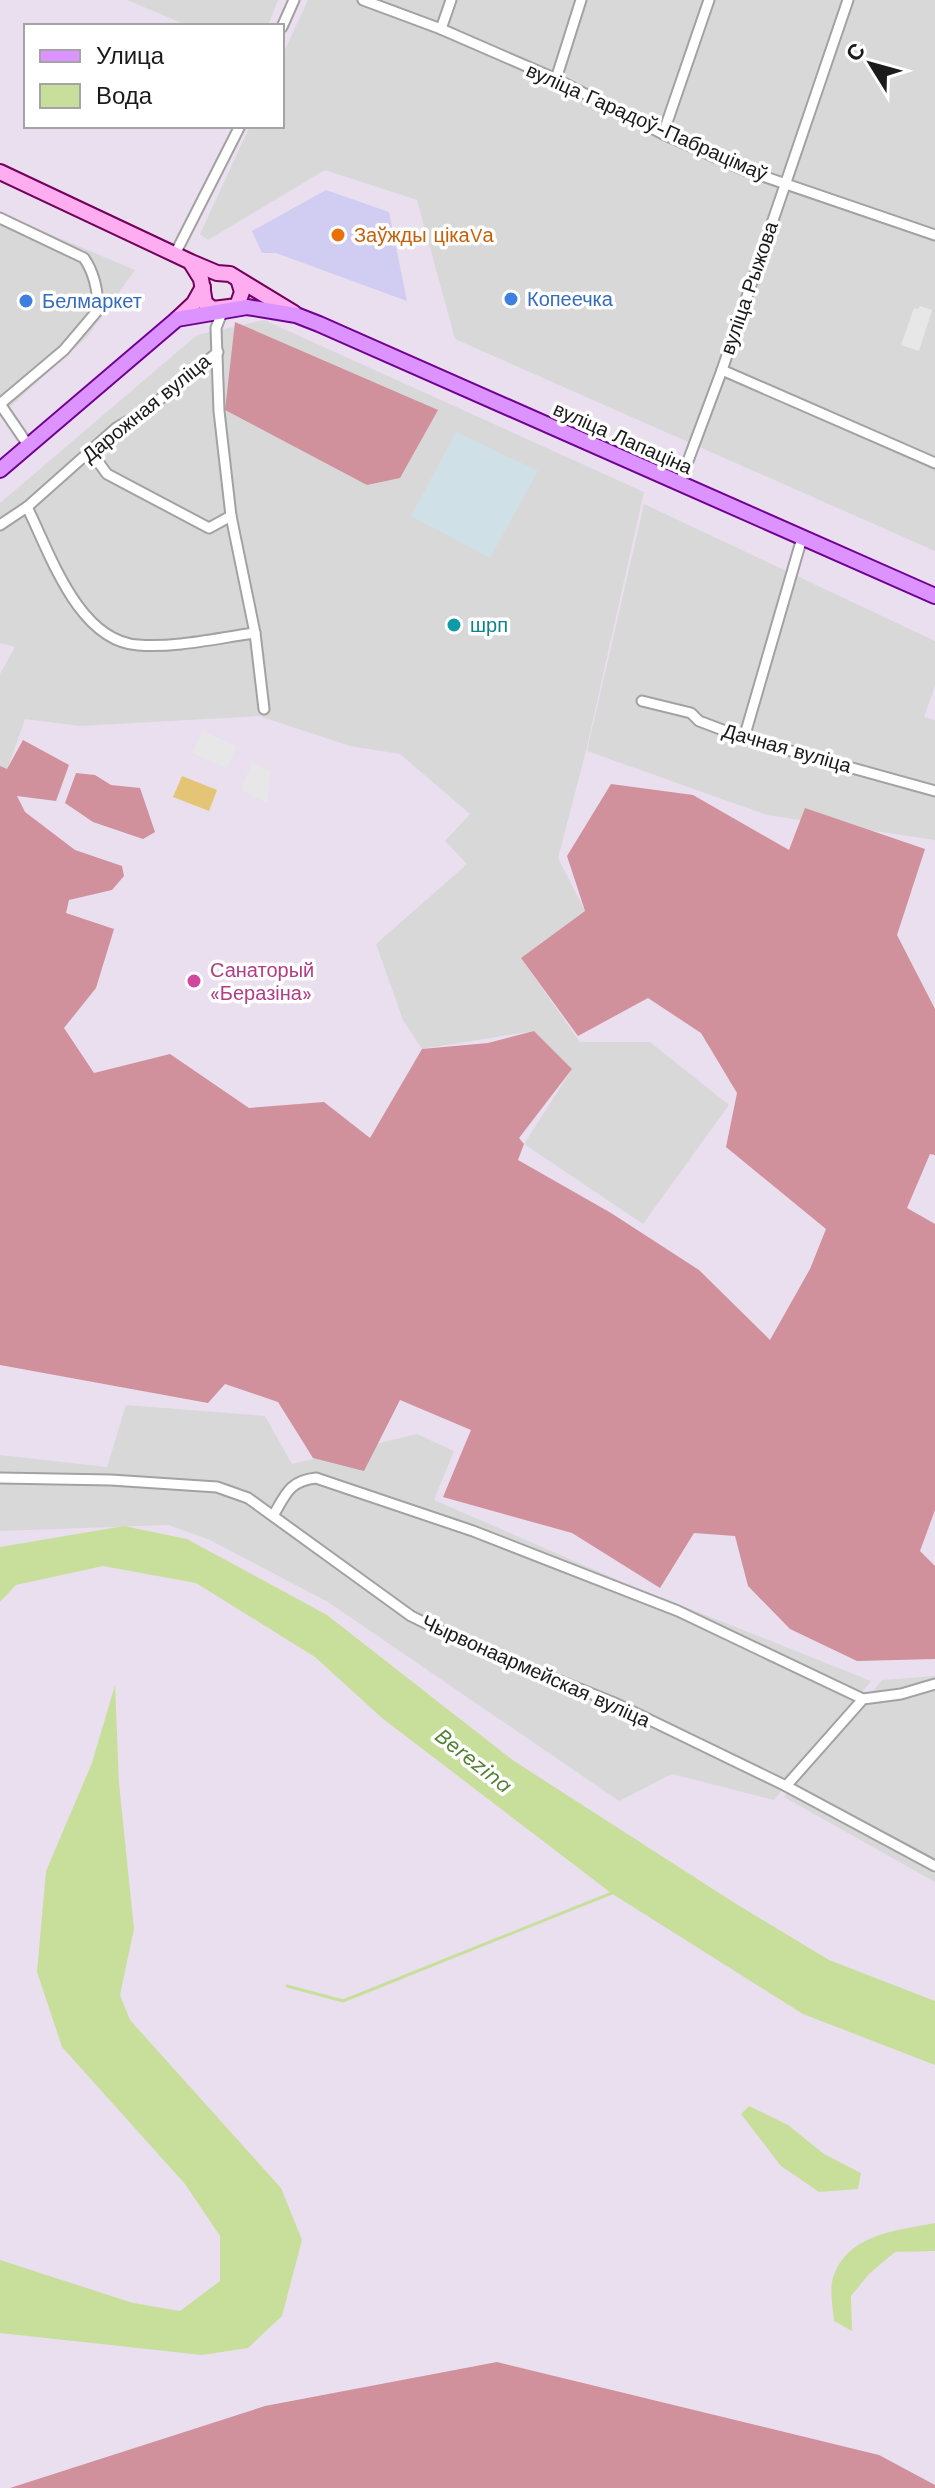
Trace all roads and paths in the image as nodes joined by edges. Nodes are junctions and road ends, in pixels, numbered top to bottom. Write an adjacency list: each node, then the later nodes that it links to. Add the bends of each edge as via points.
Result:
1 (294, 0): 7 (street)
2 (363, 0): 8 (street, вуліца Гарадоў-Пабрацімаў)
3 (451, 0): 8 (street)
4 (581, 0): 9 (street)
5 (709, 0): 11 (street)
6 (848, 0): 13 (street, вуліца Рыжова)
7 (283, 24)
8 (441, 29): 9 (street, вуліца Гарадоў-Пабрацімаў)
9 (556, 79): 11 (street, вуліца Гарадоў-Пабрацімаў)
10 (239, 128): 16 (street)
11 (663, 134): 13 (street, вуліца Гарадоў-Пабрацімаў)
12 (0, 172): 16 (main road)
13 (786, 182): 15 (street, вуліца Гарадоў-Пабрацімаў); 25 (street, вуліца Рыжова)
14 (0, 218): 26 (street, via 84,258 98,293 98,310 64,350)
15 (935, 235)
16 (175, 254): 17 (main road)
17 (191, 262): 18 (main road); 20 (main road)
18 (217, 273): 19 (main road, вуліца Лапаціна); 20 (main road, вуліца Лапаціна)
19 (239, 282): 21 (main road, via 240,302); 22 (main road, вуліца Лапаціна)
20 (202, 288): 21 (main road, via 207,306); 23 (main road, вуліца Лапаціна)
21 (223, 310): 22 (main road, вуліца Лапаціна, via 247,307); 23 (main road, вуліца Лапаціна); 24 (street, via 216,328)
22 (296, 315): 31 (main road, вуліца Лапаціна)
23 (177, 319): 27 (main road, вуліца Лапаціна)
24 (218, 352): 28 (street, Дарожная вуліца); 33 (street)
25 (722, 370): 29 (street); 31 (street, вуліца Рыжова)
26 (0, 404): 27 (street)
27 (28, 445): 30 (main road, вуліца Лапаціна)
28 (91, 452): 32 (street, Дарожная вуліца); 33 (street, via 107,474 209,528)
29 (935, 463)
30 (0, 470)
31 (679, 485): 35 (main road, вуліца Лапаціна)
32 (27, 507): 34 (street, Дарожная вуліца); 37 (street, via 72,598 88,620 113,638 161,645)
33 (231, 516): 37 (street)
34 (0, 525)
35 (802, 538): 36 (main road, вуліца Лапаціна); 40 (street)
36 (935, 596)
37 (255, 633): 39 (street)
38 (642, 701): 40 (street, Дачная вуліца, via 691,713)
39 (264, 709)
40 (744, 738): 41 (street, Дачная вуліца)
41 (935, 791)
42 (0, 1478): 43 (street, Чырвонаармейская вуліца, via 217,1487 240,1494)
43 (273, 1516): 45 (street, via 291,1487 316,1478 473,1531 678,1611); 46 (street, Чырвонаармейская вуліца, via 411,1616 617,1704)
44 (935, 1684): 45 (street)
45 (863, 1699): 46 (street)
46 (786, 1786): 47 (street, Чырвонаармейская вуліца)
47 (935, 1866)

